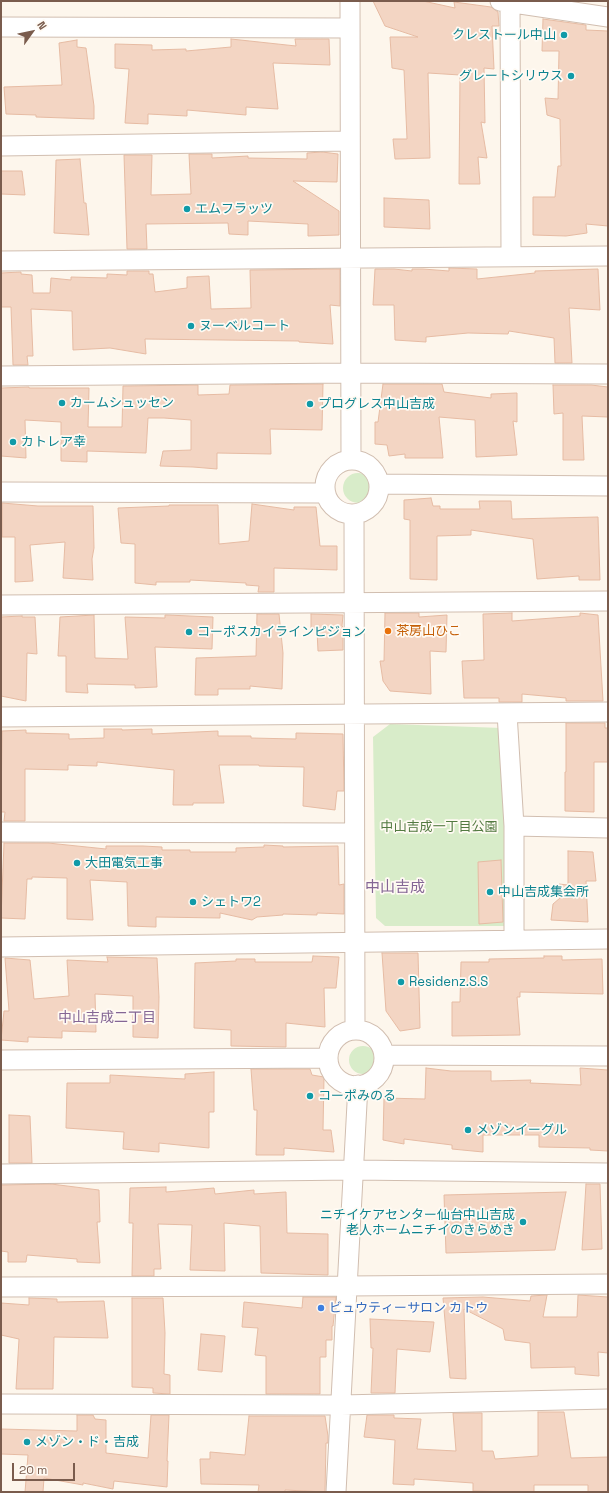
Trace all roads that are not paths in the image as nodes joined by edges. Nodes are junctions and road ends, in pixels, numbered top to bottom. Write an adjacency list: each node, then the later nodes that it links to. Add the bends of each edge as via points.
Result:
1 (350, 1): 5 (street)
2 (505, 2): 3 (street); 8 (street)
3 (608, 17)
4 (1, 27): 5 (street)
5 (350, 28): 6 (street)
6 (350, 141): 7 (street); 10 (street)
7 (1, 146)
8 (511, 256): 9 (street); 10 (street)
9 (608, 256)
10 (351, 258): 11 (street); 12 (street)
11 (1, 261)
12 (351, 373): 13 (street); 14 (street); 15 (street)
13 (608, 374)
14 (1, 376)
15 (351, 460): 16 (street, via 359,461 372,470); 19 (street, via 340,463 330,470)
16 (379, 484): 17 (street); 20 (street, via 378,493 370,508)
17 (608, 486)
18 (1, 492): 19 (street)
19 (325, 492): 20 (street, via 332,506 339,511)
20 (354, 514): 22 (street)
21 (608, 601): 22 (street)
22 (354, 603): 23 (street); 26 (street)
23 (1, 605)
24 (608, 712): 25 (street)
25 (507, 713): 26 (street); 28 (street)
26 (354, 714): 27 (street); 31 (street)
27 (1, 717)
28 (514, 826): 29 (street); 33 (street)
29 (608, 828)
30 (1, 832): 31 (street)
31 (354, 833): 34 (street)
32 (608, 939): 33 (street)
33 (514, 940): 34 (street)
34 (355, 943): 35 (street); 36 (street)
35 (1, 947)
36 (355, 1030): 37 (street, via 363,1030 377,1039); 39 (street, via 343,1034 333,1042)
37 (384, 1055): 38 (street); 41 (street, via 384,1064 380,1072 370,1081)
38 (608, 1056)
39 (328, 1058): 40 (street); 41 (street, via 334,1075 349,1085)
40 (1, 1060)
41 (358, 1085): 42 (street)
42 (354, 1170): 43 (street); 44 (street); 46 (street)
43 (608, 1173)
44 (1, 1174)
45 (608, 1284): 46 (street)
46 (347, 1286): 47 (street); 50 (street)
47 (1, 1287)
48 (608, 1399): 50 (street)
49 (1, 1404): 50 (street)
50 (340, 1405): 51 (street)
51 (336, 1492)

